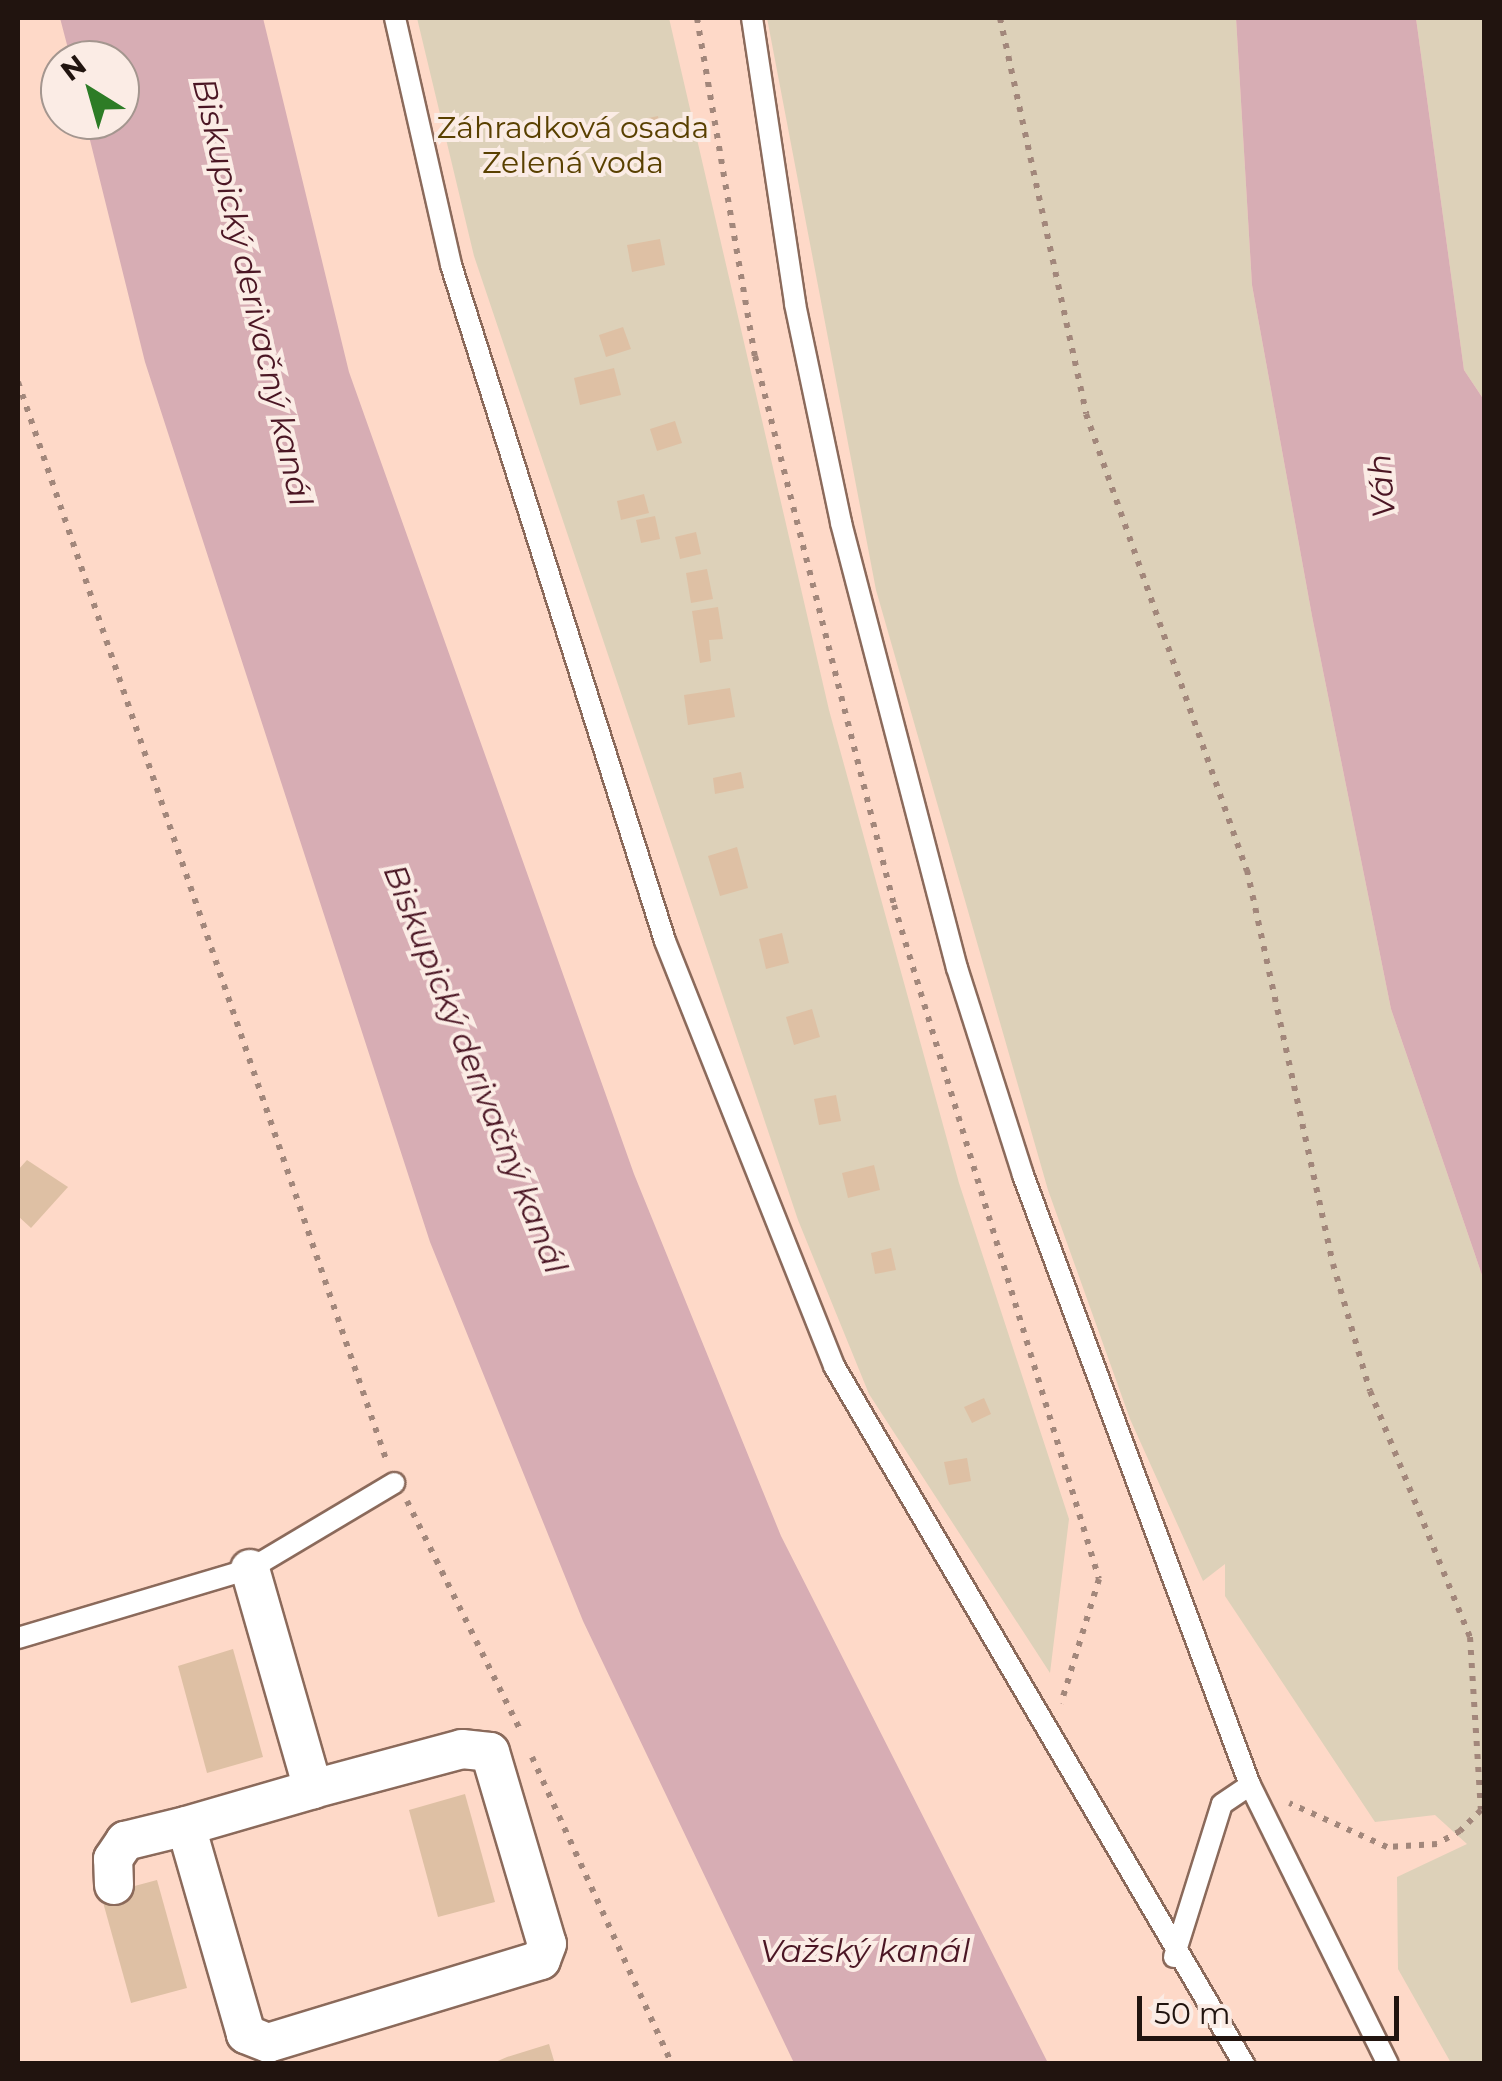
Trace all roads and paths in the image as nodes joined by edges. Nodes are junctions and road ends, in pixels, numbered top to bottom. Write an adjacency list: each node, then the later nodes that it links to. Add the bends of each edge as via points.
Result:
1 (395, 18): 9 (lane, via 451,265 665,941 834,1366)
2 (698, 18): 9 (path, via 755,356 889,886 1099,1579 1060,1705)
3 (752, 18): 10 (lane, via 795,304 896,757 1023,1174)
4 (1000, 18): 10 (path, via 1086,414 1246,870 1343,1300 1470,1637 1481,1810 1460,1831 1437,1844 1387,1847)
5 (18, 382): 6 (path)
6 (394, 1483): 7 (lane); 15 (path, via 430,1534)
7 (250, 1569): 8 (lane); 11 (street)
8 (18, 1638)
9 (1043, 1729): 14 (lane)
10 (1250, 1785): 14 (lane, via 1222,1804); 17 (lane)
11 (313, 1789): 12 (street); 12 (street, via 462,1749 490,1752 547,1944 541,1960 268,2043 237,2021)
12 (186, 1826): 13 (street, via 125,1841 112,1859)
13 (114, 1886)
14 (1174, 1956): 16 (lane)
15 (672, 2064)
16 (1244, 2064)
17 (1388, 2064)

